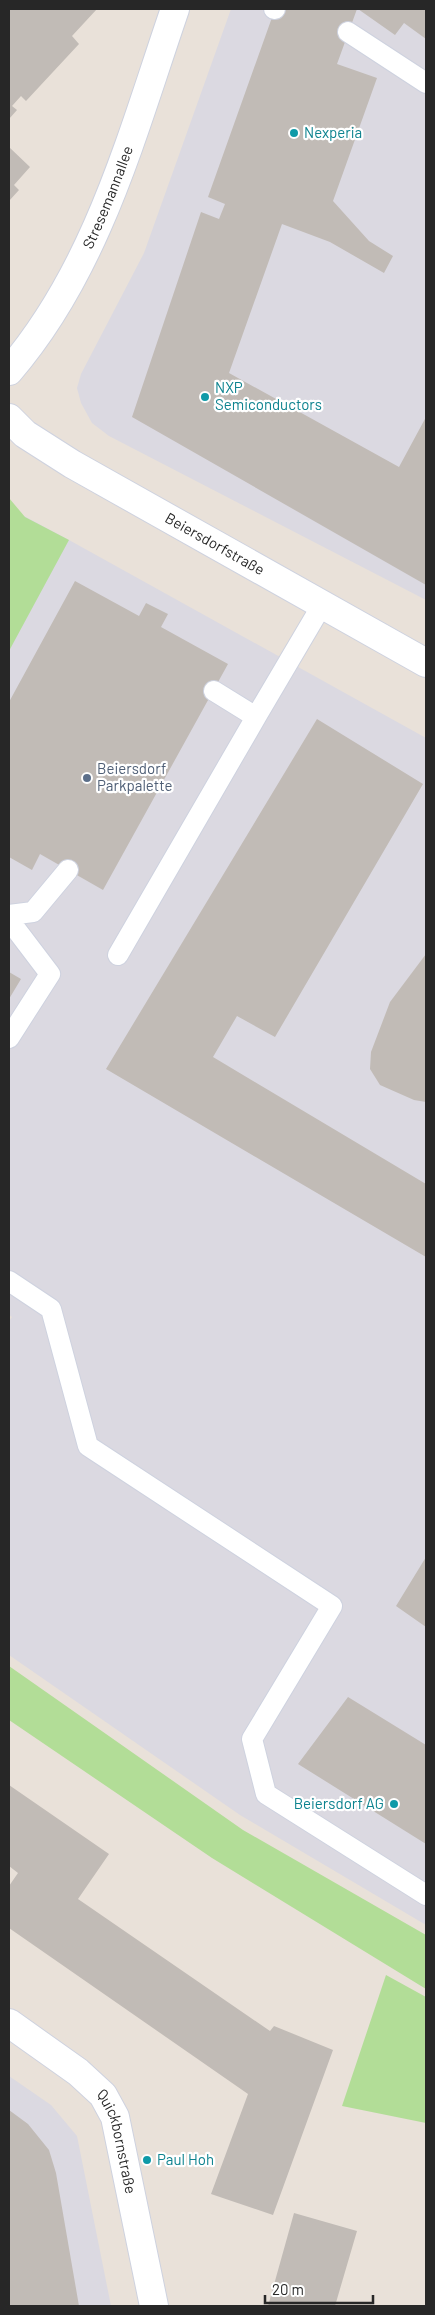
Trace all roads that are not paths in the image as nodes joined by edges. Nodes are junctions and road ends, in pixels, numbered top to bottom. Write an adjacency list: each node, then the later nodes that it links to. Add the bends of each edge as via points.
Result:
1 (175, 9): 4 (street, Stresemannallee, via 98,227 59,300 28,348)
2 (348, 32): 3 (lane)
3 (426, 82)
4 (9, 370)
5 (9, 418): 6 (street, Beiersdorfstraße, via 26,434 72,464)
6 (322, 605): 7 (street, Beiersdorfstraße); 9 (lane)
7 (426, 663)
8 (214, 691): 9 (lane)
9 (256, 716): 13 (lane)
10 (68, 870): 11 (lane, via 33,912)
11 (9, 915)
12 (9, 920): 14 (lane, via 50,974)
13 (118, 954)
14 (9, 1038)
15 (9, 1281): 16 (lane, via 51,1309 88,1446 332,1606 252,1739 266,1794)
16 (426, 1895)
17 (9, 2022): 18 (street, Quickbornstraße, via 78,2072 103,2095 115,2116)
18 (154, 2306)

